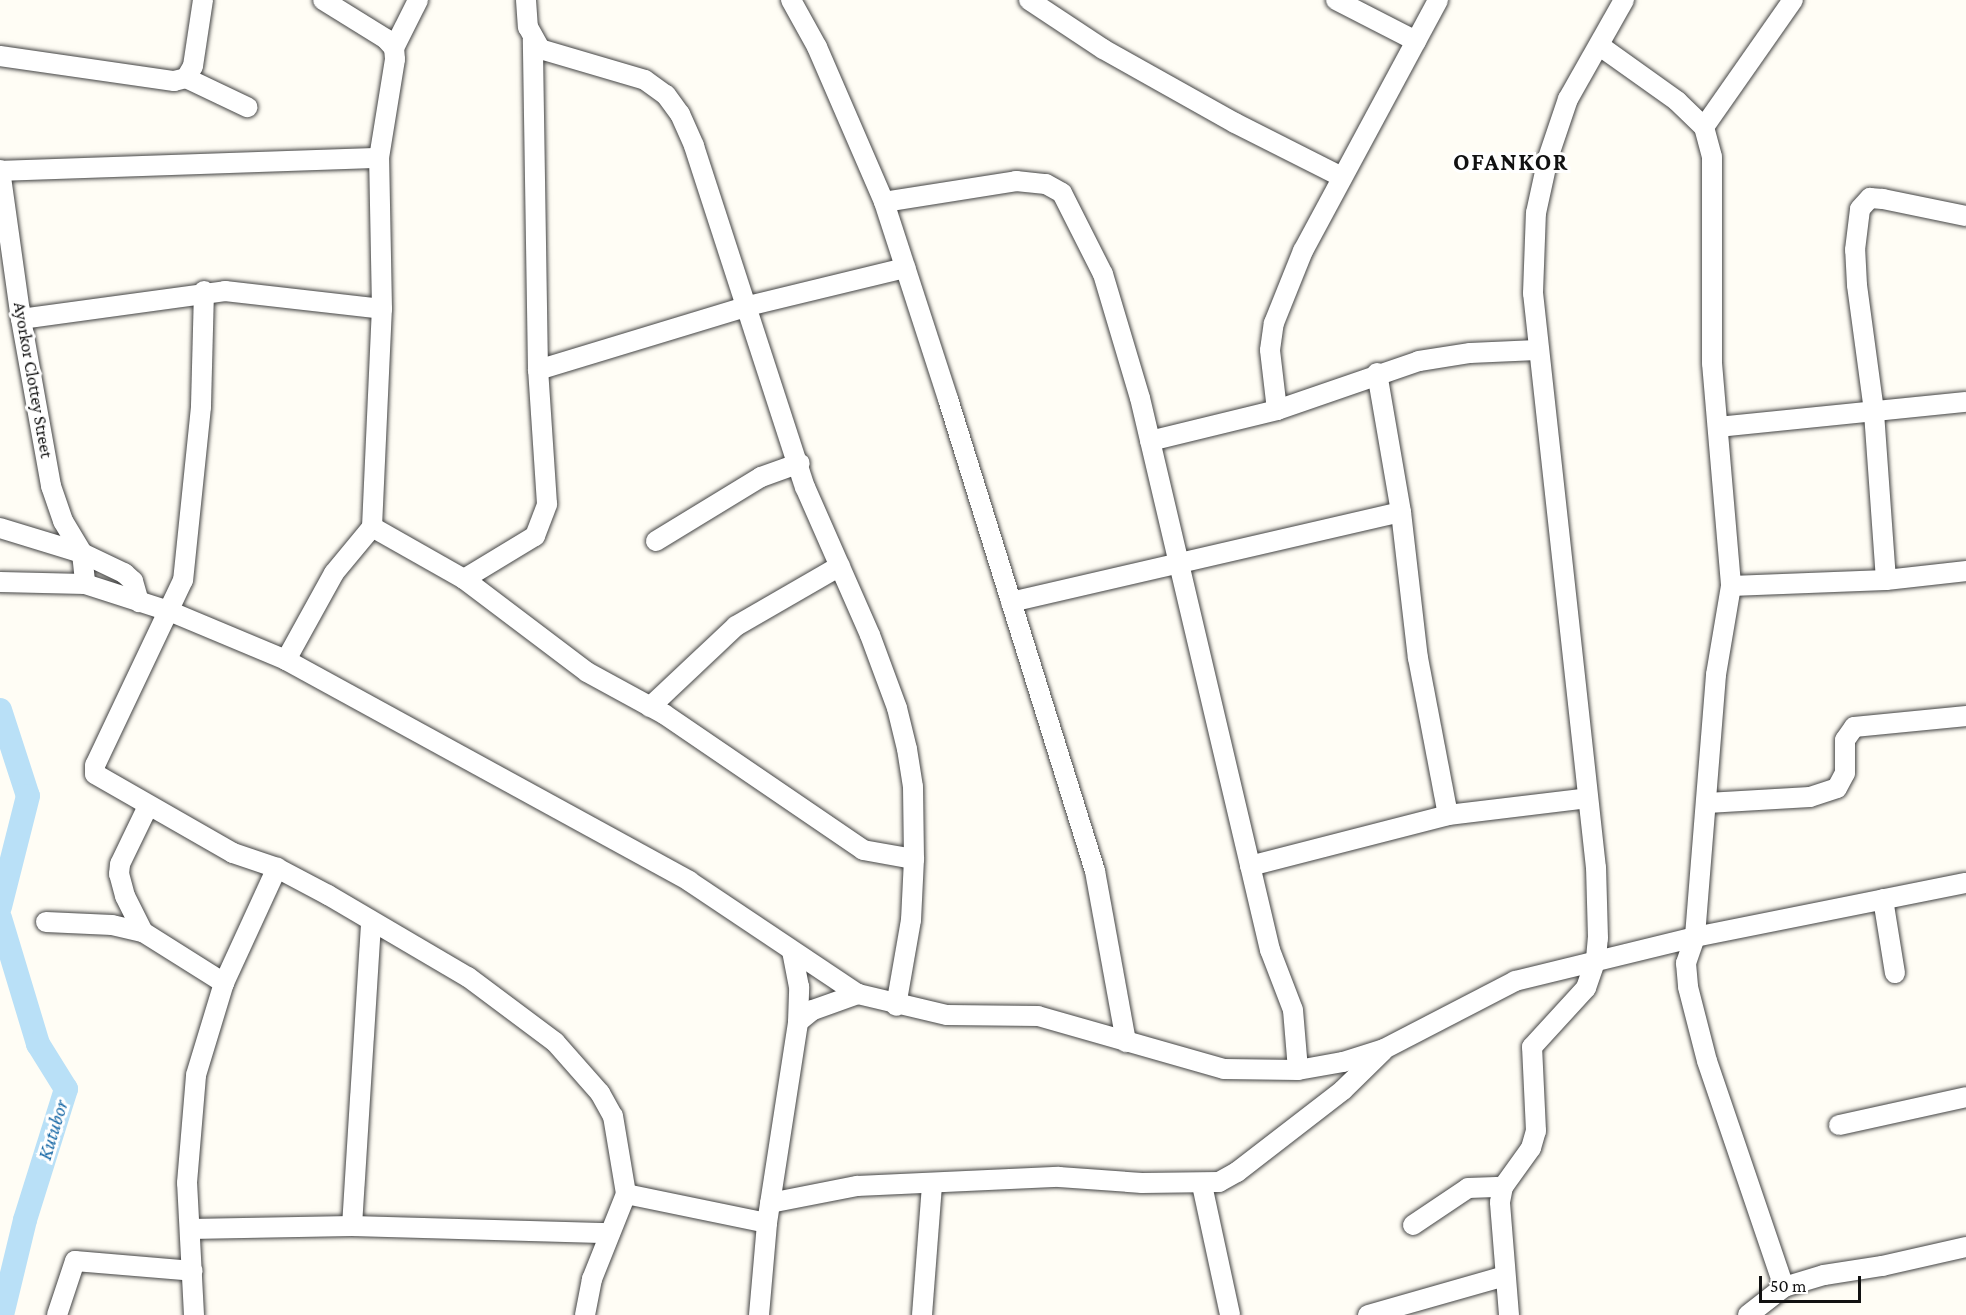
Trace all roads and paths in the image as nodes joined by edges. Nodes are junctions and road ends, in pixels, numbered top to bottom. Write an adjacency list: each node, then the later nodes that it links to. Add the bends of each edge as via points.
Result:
1 (203, 0): 16 (street, via 193,66)
2 (323, 0): 14 (street)
3 (418, 0): 14 (street)
4 (526, 0): 11 (street, via 525,14)
5 (1029, 0): 21 (street, via 1103,49)
6 (1336, 0): 12 (street)
7 (1438, 0): 12 (street)
8 (1624, 0): 13 (street)
9 (1793, 0): 18 (street)
10 (796, 2): 22 (street)
11 (533, 39): 26 (street, via 540,50 645,80 666,95 680,114 694,146); 30 (street)
12 (1416, 41): 21 (street)
13 (1600, 46): 18 (street, via 1677,101); 29 (street, via 1568,99 1548,158 1536,213 1533,293)
14 (394, 48): 19 (street)
15 (0, 56): 16 (street, via 174,81)
16 (186, 78): 17 (street)
17 (247, 107)
18 (1704, 127): 35 (street, via 1712,157 1712,363)
19 (379, 158): 20 (street); 27 (street)
20 (0, 170): 28 (street, Ayorkor Clottey Street)
21 (1342, 177): 33 (street, via 1303,251 1274,323 1270,350)
22 (884, 202): 24 (street); 36 (street, via 1016,181 1046,184 1062,193 1103,274 1123,332)
23 (1966, 216): 34 (street, via 1883,199 1863,202 1856,229 1856,273)
24 (904, 267): 26 (street); 52 (street)
25 (204, 291): 27 (street, via 248,292); 28 (street); 53 (street, via 201,407 183,580)
26 (748, 306): 30 (street); 37 (street)
27 (382, 309): 39 (street)
28 (21, 319): 42 (street, Ayorkor Clottey Street, via 51,486 63,521)
29 (1538, 350): 31 (street, via 1470,353); 57 (street)
30 (538, 370): 46 (street, via 547,489 543,521 535,536 521,548)
31 (1377, 373): 33 (street); 38 (street)
32 (1966, 402): 34 (street)
33 (1277, 410): 36 (street)
34 (1874, 411): 35 (street); 47 (street)
35 (1718, 427): 50 (street)
36 (1150, 441): 43 (street)
37 (800, 464): 41 (street, via 761,477); 44 (street, via 805,487)
38 (1401, 512): 43 (street); 60 (street, via 1418,658)
39 (372, 527): 46 (street); 54 (street, via 334,573)
40 (0, 528): 42 (street)
41 (656, 541)
42 (82, 553): 49 (street, Ayorkor Clottey Street); 51 (street, via 124,573 133,581)
43 (1178, 562): 52 (street); 62 (street)
44 (840, 566): 55 (street, via 736,626); 61 (street, via 897,708 913,787)
45 (1966, 571): 47 (street)
46 (464, 579): 55 (street, via 587,672)
47 (1886, 580): 50 (street)
48 (0, 582): 49 (street)
49 (85, 584): 51 (street)
50 (1731, 586): 58 (street, via 1716,675)
51 (139, 602): 53 (street)
52 (1011, 602): 77 (street, via 1095,871)
53 (169, 611): 54 (street); 59 (street, via 95,765 95,774 101,780)
54 (286, 660): 70 (street, via 689,881)
55 (650, 707): 61 (street, via 863,850)
56 (1966, 716): 58 (street, via 1854,727 1845,740 1845,773 1837,788 1810,796)
57 (1588, 798): 60 (street); 71 (street, via 1596,868)
58 (1707, 803): 69 (street)
59 (148, 806): 63 (street, via 233,853); 68 (street, via 120,864 119,874)
60 (1448, 815): 62 (street)
61 (914, 859): 75 (street, via 911,921)
62 (1250, 866): 79 (street, via 1270,950 1293,1010)
63 (277, 868): 67 (street); 73 (street)
64 (1966, 883): 65 (street)
65 (1883, 899): 69 (street); 72 (street)
66 (46, 922): 68 (street, via 112,925)
67 (371, 922): 85 (street, via 468,978 555,1042 600,1093 613,1116); 89 (street)
68 (143, 932): 73 (street)
69 (1695, 937): 71 (street); 95 (street, via 1686,963 1688,987 1707,1061)
70 (792, 952): 74 (street); 76 (street, via 799,987)
71 (1596, 959): 78 (street, via 1515,981); 84 (street, via 1586,988 1532,1047 1536,1131 1531,1148)
72 (1896, 973)
73 (224, 983): 90 (street, via 196,1076 187,1184)
74 (858, 994): 75 (street); 76 (street, via 813,1010)
75 (896, 1006): 77 (street, via 947,1015 1038,1017)
76 (798, 1022): 86 (street)
77 (1126, 1042): 79 (street, via 1224,1069)
78 (1384, 1049): 79 (street); 83 (street, via 1343,1090 1237,1172)
79 (1298, 1070)
80 (1966, 1097): 81 (street)
81 (1839, 1125)
82 (932, 1185): 83 (street, via 1059,1177); 86 (street, via 832,1188); 100 (street)
83 (1202, 1185): 101 (street)
84 (1503, 1187): 88 (street, via 1468,1188); 94 (street, via 1500,1202)
85 (626, 1194): 87 (street); 91 (street)
86 (770, 1203): 87 (street)
87 (767, 1223): 99 (street)
88 (1413, 1225)
89 (352, 1226): 90 (street); 91 (street)
90 (190, 1229): 93 (street)
91 (610, 1233): 98 (street, via 592,1279)
92 (1966, 1247): 95 (street, via 1824,1275)
93 (193, 1271): 96 (street, via 75,1261); 97 (street)
94 (1505, 1276): 102 (street); 103 (street)
95 (1784, 1287): 104 (street)
96 (57, 1315)
97 (195, 1315)
98 (585, 1315)
99 (759, 1315)
100 (922, 1315)
101 (1230, 1315)
102 (1368, 1315)
103 (1509, 1315)
104 (1748, 1315)

